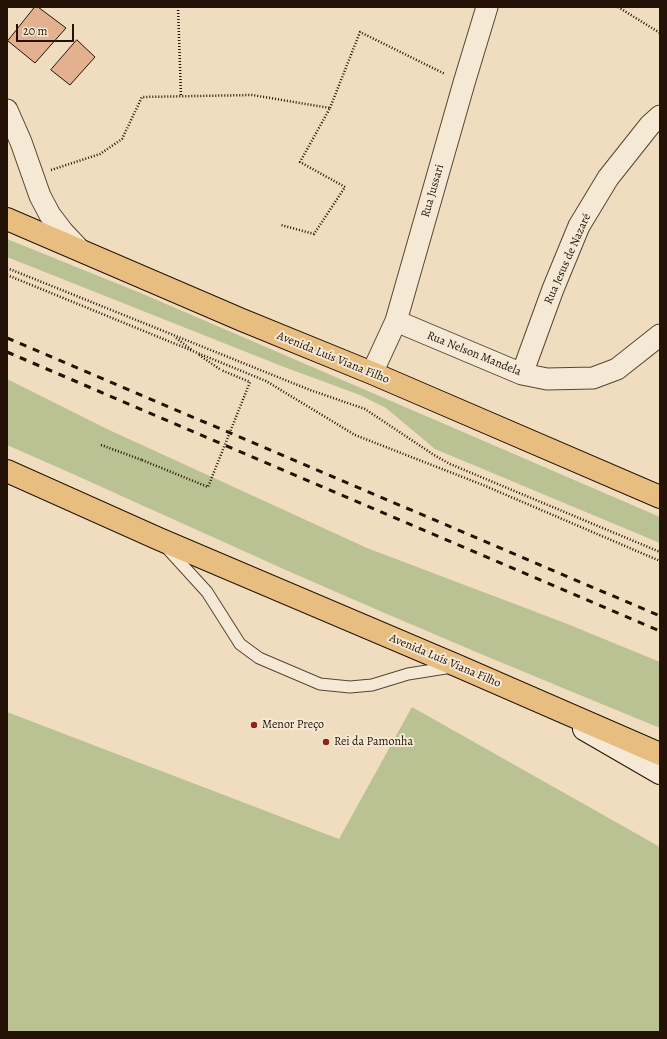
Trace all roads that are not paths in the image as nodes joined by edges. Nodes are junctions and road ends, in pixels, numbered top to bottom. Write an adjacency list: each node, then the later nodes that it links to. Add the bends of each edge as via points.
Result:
1 (487, 7): 6 (street, Rua Jussari)
2 (7, 110): 5 (street, via 40,196 50,215)
3 (660, 116): 9 (street, Rua Jesus de Nazaré, via 608,178 579,226)
4 (7, 218): 5 (highway, Avenida Luís Viana Filho)
5 (79, 249): 8 (highway, Avenida Luís Viana Filho)
6 (396, 322): 8 (street, Rua Jussari); 9 (street, Rua Nelson Mandela)
7 (660, 335): 9 (street, Rua Nelson Mandela, via 617,369 593,378 547,379)
8 (372, 373): 11 (highway, Avenida Luís Viana Filho)
9 (522, 374)
10 (7, 471): 12 (highway, Avenida Luís Viana Filho)
11 (660, 497)
12 (159, 539): 13 (highway, Avenida Luís Viana Filho); 13 (lane, via 207,592 240,644 260,658 320,684 350,687 372,685 408,674)
13 (458, 666): 14 (highway, Avenida Luís Viana Filho)
14 (531, 698): 15 (highway, Avenida Luís Viana Filho); 16 (main road, Avenida Luís Viana Filho)
15 (660, 754)
16 (660, 773)

